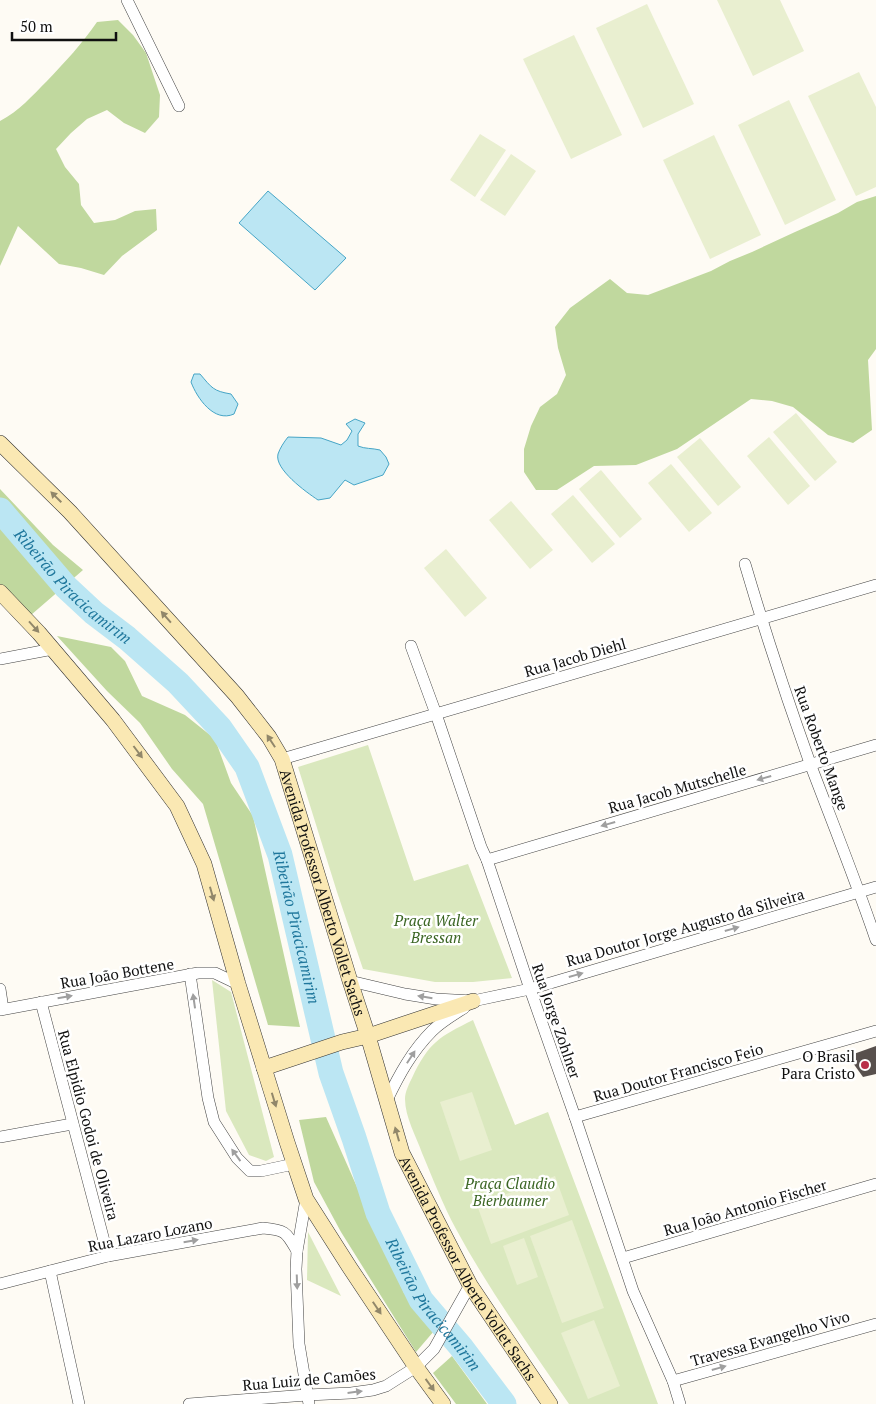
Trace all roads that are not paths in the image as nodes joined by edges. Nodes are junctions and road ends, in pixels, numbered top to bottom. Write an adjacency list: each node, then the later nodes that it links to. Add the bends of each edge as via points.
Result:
1 (127, 0): 2 (street)
2 (180, 106)
3 (0, 442): 13 (main road, Avenida Professor Alberto Vollet Sachs, one-way to 3, via 237,696 120,565)
4 (745, 564): 7 (street, Rua Roberto Mange)
5 (876, 585): 7 (street, Rua Jacob Diehl)
6 (0, 592): 9 (main road, one-way to 9)
7 (761, 618): 11 (street, Rua Jacob Diehl); 14 (street, Rua Roberto Mange)
8 (411, 646): 11 (street, Rua Jorge Zohlner)
9 (53, 649): 10 (street); 21 (main road, one-way to 21, via 113,720 177,806 204,864)
10 (0, 659)
11 (436, 714): 13 (street, Rua Jacob Diehl); 15 (street, Rua Jorge Zohlner)
12 (876, 745): 14 (street, Rua Jacob Mutschelle)
13 (282, 759): 20 (main road, Avenida Professor Alberto Vollet Sachs)
14 (811, 764): 15 (street, Rua Jacob Mutschelle, one-way to 15); 17 (street, Rua Roberto Mange)
15 (488, 860): 22 (street, Rua Jorge Zohlner)
16 (876, 888): 17 (street, Rua Doutor Jorge Augusto da Silveira)
17 (859, 891): 18 (street, Rua Roberto Mange); 22 (street, Rua Doutor Jorge Augusto da Silveira, one-way to 17)
18 (876, 940)
19 (190, 974): 21 (street, Rua João Bottene, via 216,973); 25 (street, Rua João Bottene, one-way to 19); 34 (street, one-way to 19, via 250,1171 237,1158 214,1122)
20 (350, 981): 24 (street, Rua Doutor Jorge Augusto da Silveira, one-way to 20, via 405,994); 28 (main road, Avenida Professor Alberto Vollet Sachs)
21 (238, 984): 29 (main road)
22 (530, 989): 24 (street, Rua Doutor Jorge Augusto da Silveira); 31 (street, Rua Jorge Zohlner)
23 (0, 990): 26 (street)
24 (473, 1001): 28 (main road); 30 (street, Rua Doutor Jorge Augusto da Silveira, one-way to 24, via 418,1046 434,1029)
25 (41, 1002): 26 (street, Rua João Bottene); 32 (street, Rua Elpidio Godoi de Oliveira)
26 (1, 1010)
27 (876, 1031): 31 (street, Rua Doutor Francisco Feio)
28 (368, 1036): 29 (main road); 30 (main road, Avenida Professor Alberto Vollet Sachs)
29 (264, 1068): 34 (main road, one-way to 34)
30 (387, 1100): 42 (main road, Avenida Professor Alberto Vollet Sachs, one-way to 30, via 402,1153)
31 (575, 1117): 39 (street, Rua Jorge Zohlner)
32 (72, 1124): 33 (street); 38 (street, Rua Elpidio Godoi de Oliveira)
33 (0, 1137)
34 (294, 1164): 36 (main road)
35 (876, 1184): 39 (street, Rua João Antonio Fischer)
36 (306, 1199): 37 (street); 44 (main road, one-way to 44)
37 (297, 1251): 38 (street, Rua Lazaro Lozano, one-way to 37, via 264,1228 280,1229 288,1235); 46 (street, one-way to 46, via 299,1344)
38 (108, 1256): 40 (street, Rua Lazaro Lozano)
39 (623, 1258): 45 (street, Rua Jorge Zohlner, via 633,1291)
40 (50, 1271): 41 (street, Rua Lazaro Lozano); 47 (street)
41 (0, 1284)
42 (470, 1285): 44 (street, Rua Luiz de Camões, via 434,1349); 50 (main road, Avenida Professor Alberto Vollet Sachs)
43 (876, 1324): 45 (street, Travessa Evangelho Vivo, one-way to 43)
44 (416, 1367): 46 (street, Rua Luiz de Camões, one-way to 44, via 373,1390 386,1386); 49 (main road, one-way to 49)
45 (673, 1381): 51 (street, Rua Jorge Zohlner)
46 (308, 1399): 48 (street, Rua Luiz de Camões)
47 (79, 1404)
48 (189, 1404)
49 (443, 1404)
50 (550, 1404)
51 (680, 1404)

